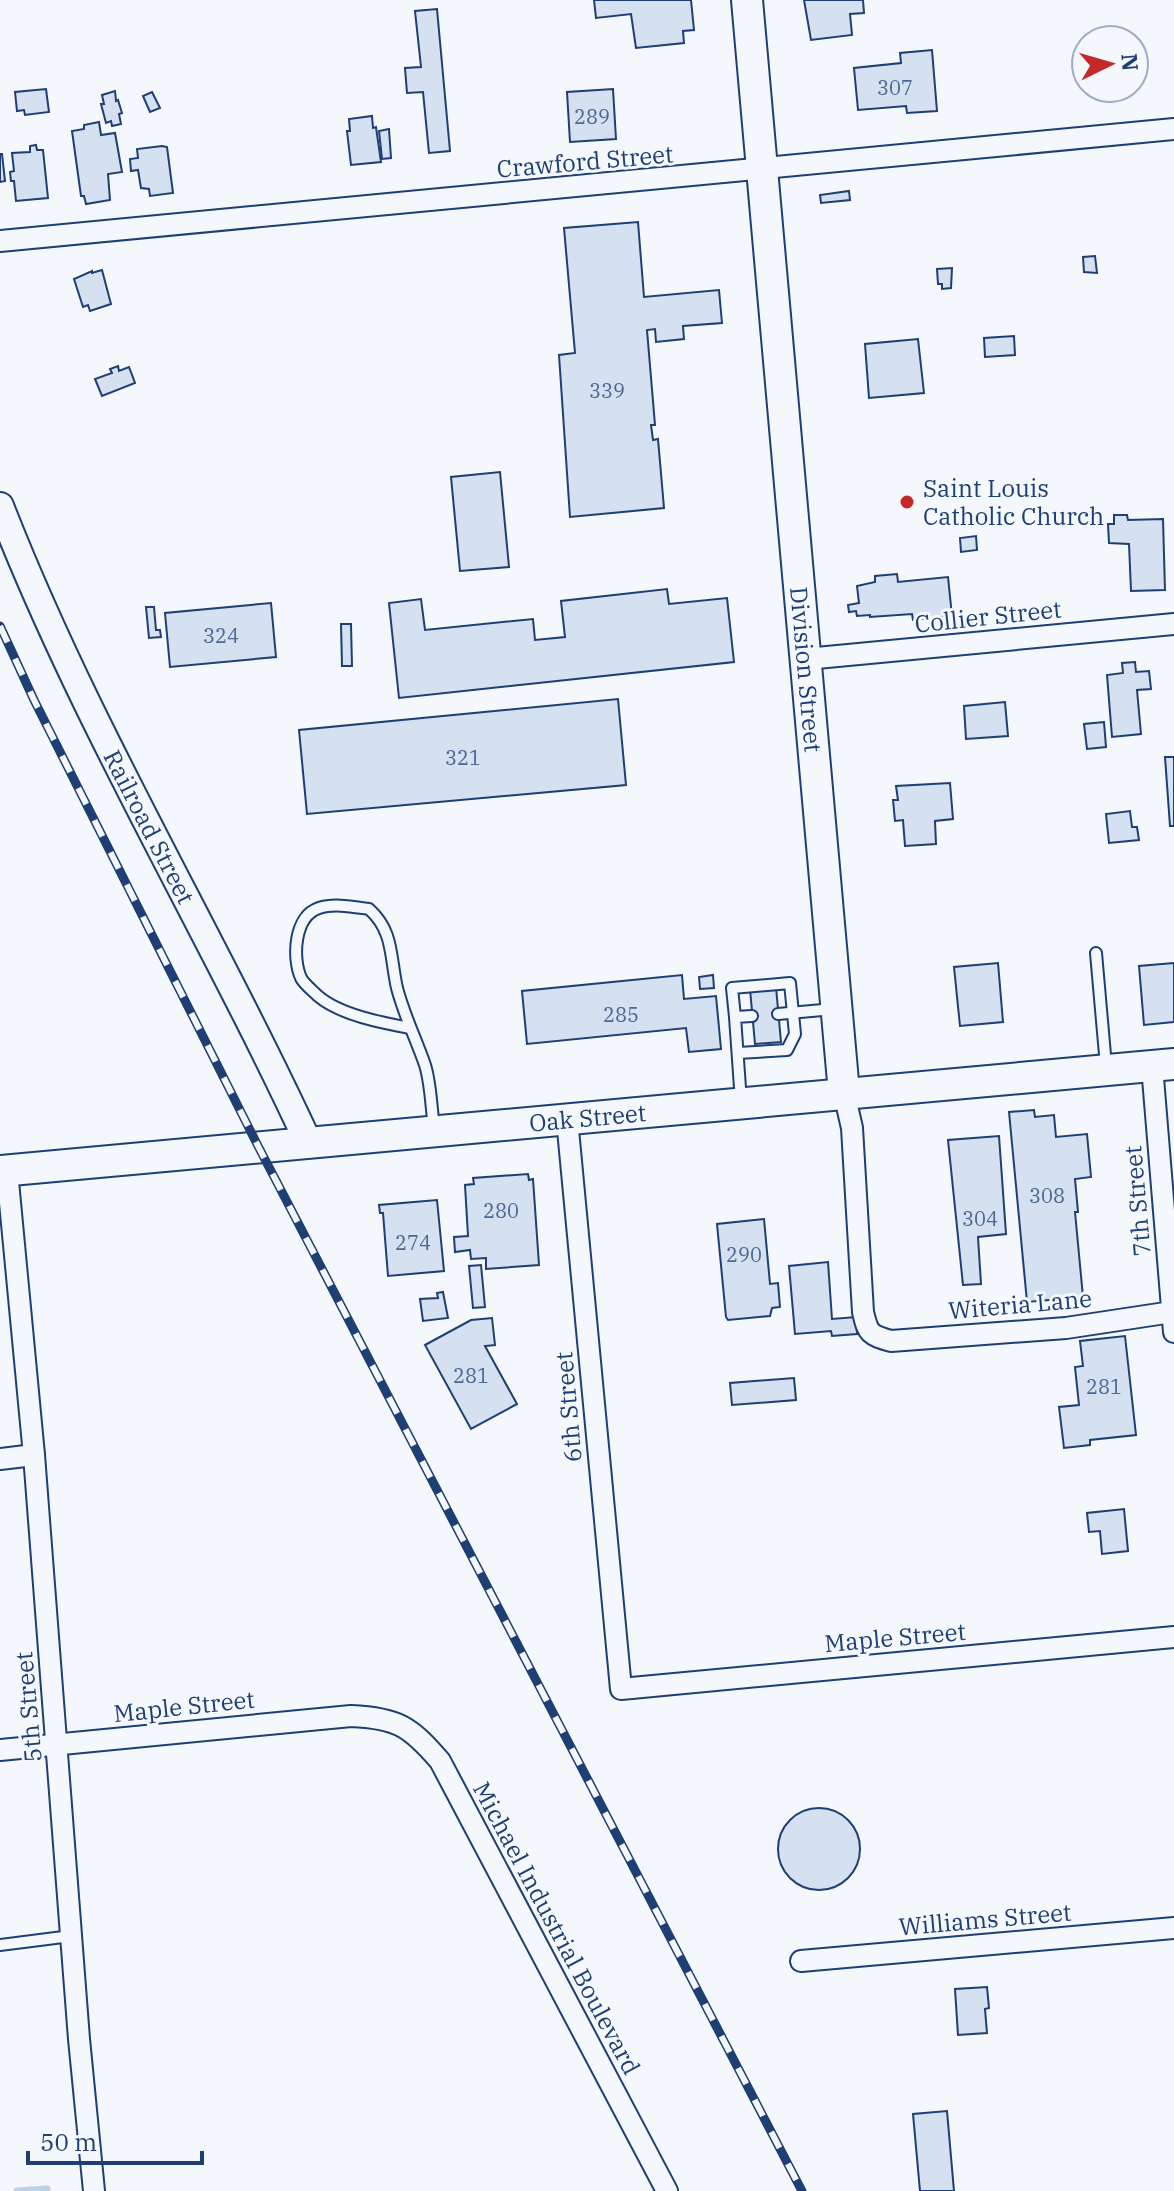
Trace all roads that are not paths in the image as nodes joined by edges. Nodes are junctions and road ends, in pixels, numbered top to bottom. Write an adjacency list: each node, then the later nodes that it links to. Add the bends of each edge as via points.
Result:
1 (747, 0): 3 (main road, Division Street)
2 (1174, 129): 3 (street, Crawford Street)
3 (764, 170): 4 (street, Crawford Street); 7 (main road, Division Street)
4 (0, 241)
5 (0, 506): 22 (street, Railroad Street, via 95,719)
6 (1174, 624): 7 (street, Collier Street)
7 (806, 659): 9 (main road, Division Street)
8 (1096, 953): 17 (lane)
9 (836, 1009): 10 (lane); 18 (main road, Division Street)
10 (793, 1012): 11 (lane); 13 (lane, via 790,983 732,988); 15 (lane, via 795,1034 787,1050)
11 (778, 1014)
12 (752, 1016): 13 (lane)
13 (735, 1017): 15 (lane)
14 (410, 1028): 14 (lane, via 397,987 392,945 379,918 369,909 334,906 308,916 296,952 301,979 321,999); 21 (lane, via 426,1068)
15 (738, 1053): 19 (lane)
16 (1163, 1065): 17 (main road, Oak Street); 24 (street, 7th Street)
17 (1106, 1070): 18 (main road, Oak Street)
18 (844, 1093): 19 (main road, Oak Street); 25 (street, Division Street, via 852,1128 863,1312)
19 (741, 1103): 20 (main road, Oak Street)
20 (567, 1119): 21 (main road, Oak Street); 29 (street, 6th Street)
21 (434, 1132): 22 (main road, Oak Street)
22 (309, 1144): 23 (main road, Oak Street)
23 (4, 1171): 26 (street, 5th Street)
24 (1173, 1322): 25 (street, Witeria Lane, via 891,1341)
25 (873, 1336)
26 (34, 1455): 27 (street); 31 (street, 5th Street)
27 (0, 1459)
28 (1174, 1637): 29 (street, Maple Street)
29 (621, 1689)
30 (374, 1717): 31 (street, Maple Street); 38 (street, Michael Industrial Boulevard, via 409,1729 440,1761)
31 (57, 1744): 32 (street, Maple Street); 34 (street, 5th Street)
32 (0, 1750)
33 (1174, 1928): 36 (street, Williams Street)
34 (71, 1936): 35 (lane); 37 (street, 5th Street)
35 (0, 1945)
36 (801, 1961)
37 (94, 2191)
38 (667, 2191)

